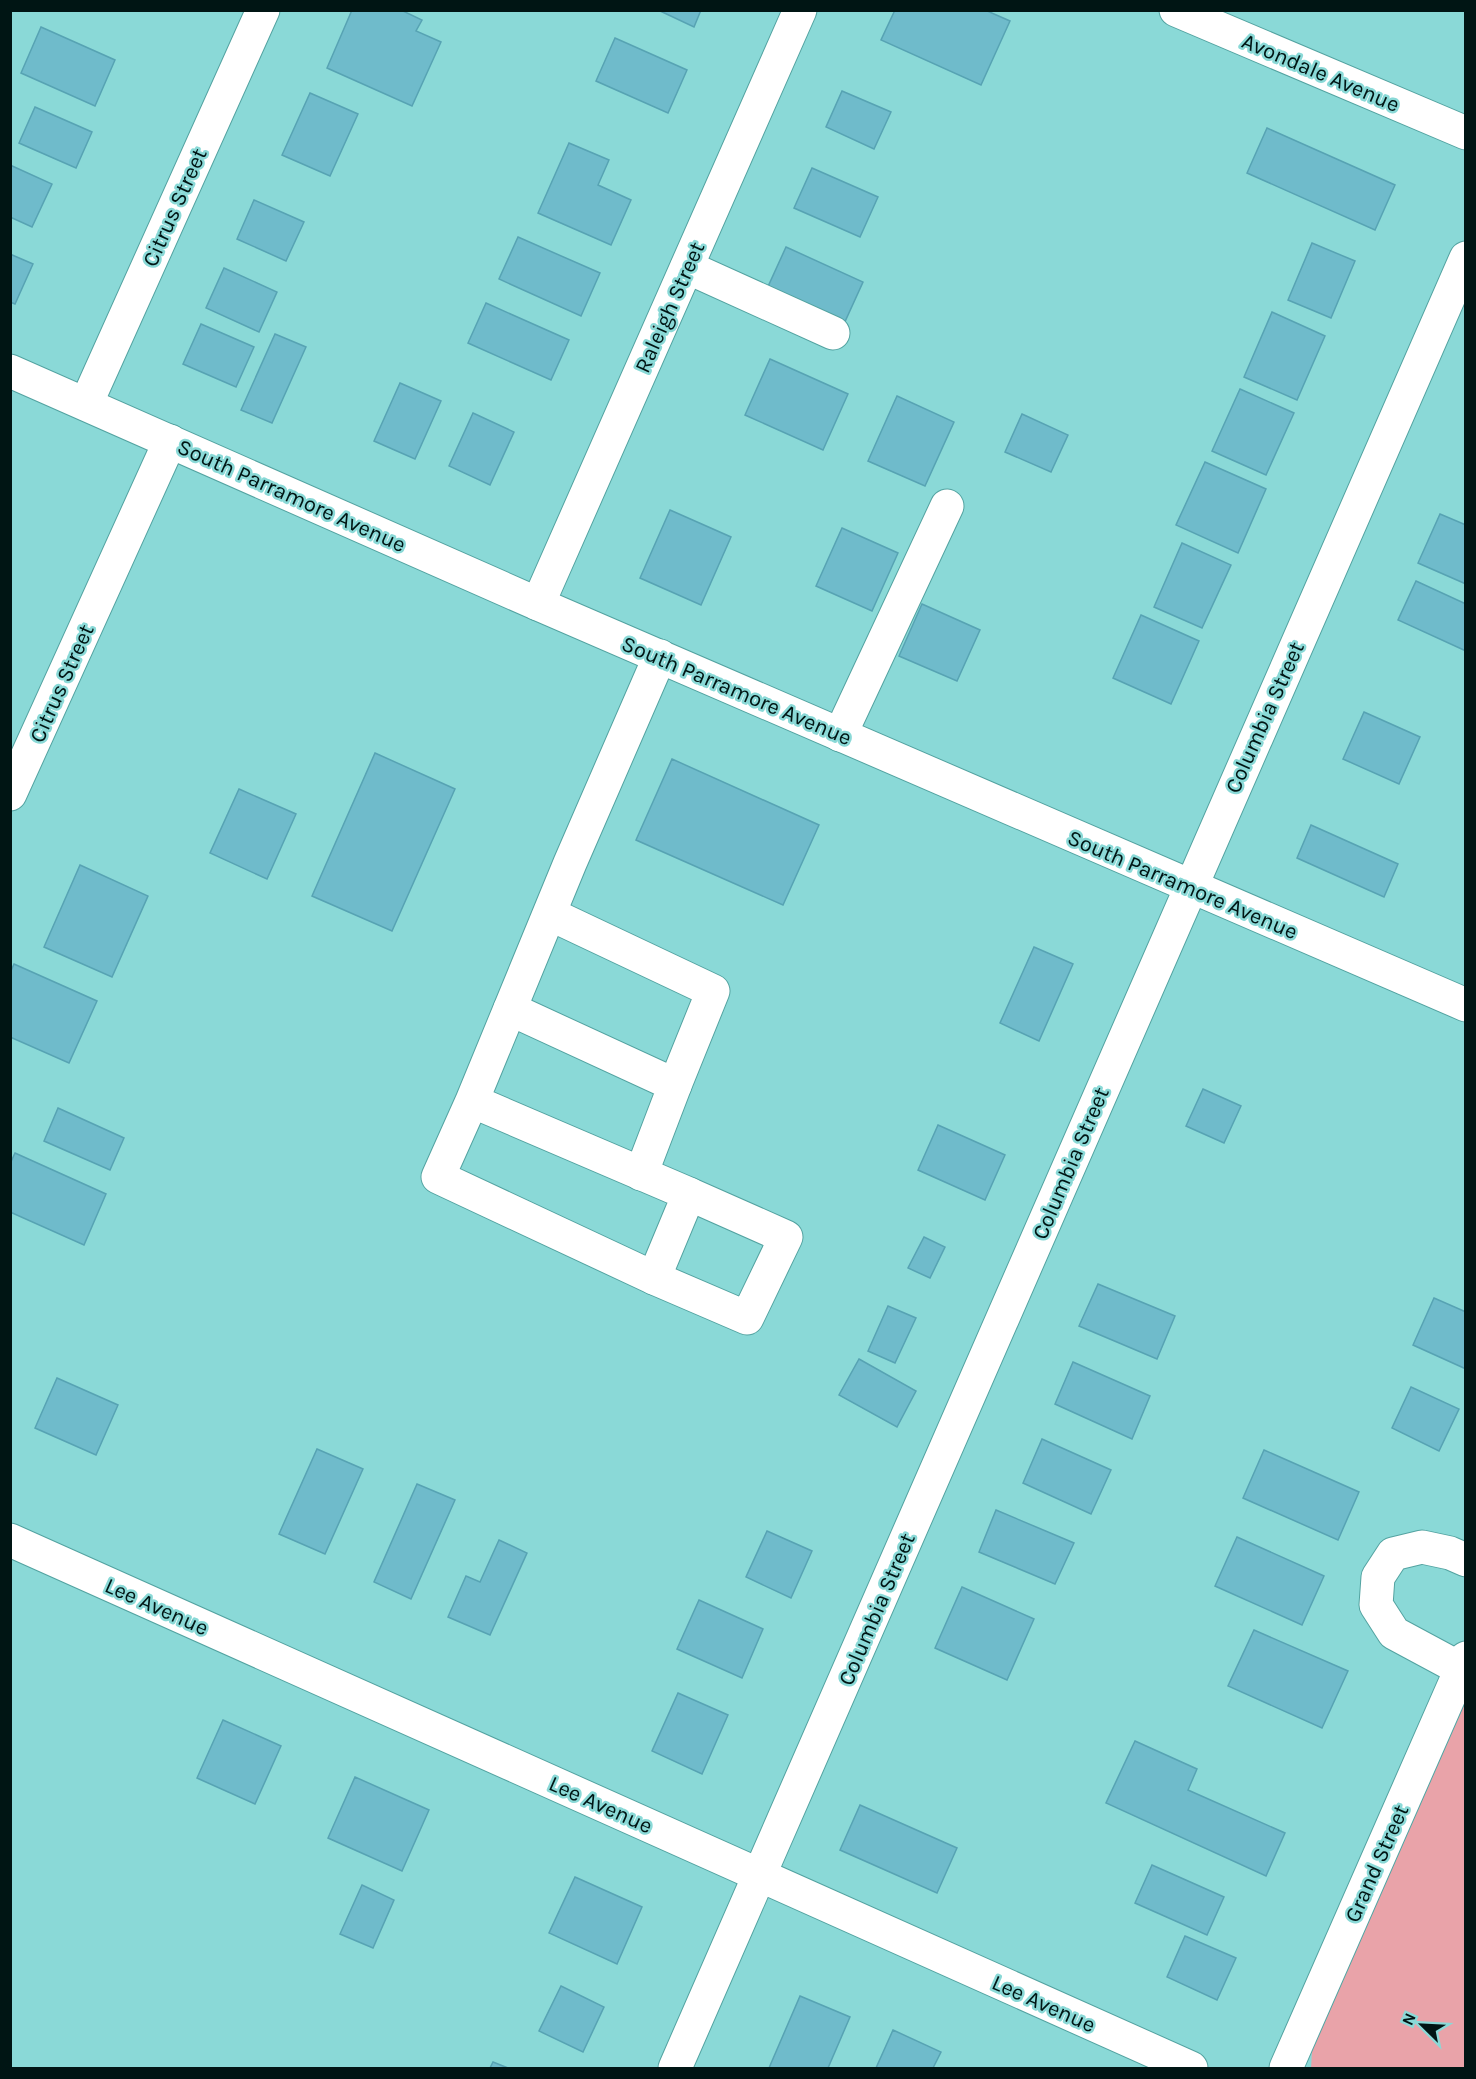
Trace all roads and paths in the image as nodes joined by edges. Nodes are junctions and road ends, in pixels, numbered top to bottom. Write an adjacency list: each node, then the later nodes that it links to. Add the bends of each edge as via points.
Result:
1 (263, 10): 9 (street, Citrus Street)
2 (800, 10): 6 (street, Raleigh Street)
3 (1176, 10): 4 (street, Avondale Avenue)
4 (1466, 133)
5 (1466, 258): 16 (street, Columbia Street)
6 (687, 267): 7 (street); 12 (street, Raleigh Street)
7 (833, 333)
8 (10, 371): 9 (street, South Parramore Avenue)
9 (86, 404): 10 (street, South Parramore Avenue)
10 (170, 441): 12 (street, South Parramore Avenue); 15 (street, Citrus Street)
11 (946, 506): 14 (street)
12 (538, 604): 13 (street, South Parramore Avenue)
13 (660, 656): 14 (street, South Parramore Avenue); 17 (street)
14 (840, 735): 16 (street, South Parramore Avenue)
15 (10, 794)
16 (1190, 887): 18 (street, South Parramore Avenue); 28 (street, Columbia Street)
17 (550, 914): 19 (street); 20 (street, via 713,991)
18 (1466, 1005)
19 (510, 1009): 20 (street); 21 (street)
20 (675, 1084): 22 (street)
21 (472, 1101): 22 (street); 24 (street, via 438,1177)
22 (641, 1174): 23 (street)
23 (689, 1194): 24 (street); 24 (street, via 786,1237 747,1318)
24 (654, 1278)
25 (10, 1540): 28 (street, Lee Avenue)
26 (1466, 1560): 27 (street, via 1422,1547 1394,1554 1378,1577 1376,1605 1394,1633)
27 (1463, 1663): 31 (street, Grand Street)
28 (760, 1875): 29 (street, Columbia Street); 30 (street, Lee Avenue)
29 (675, 2068)
30 (1191, 2068)
31 (1286, 2068)

